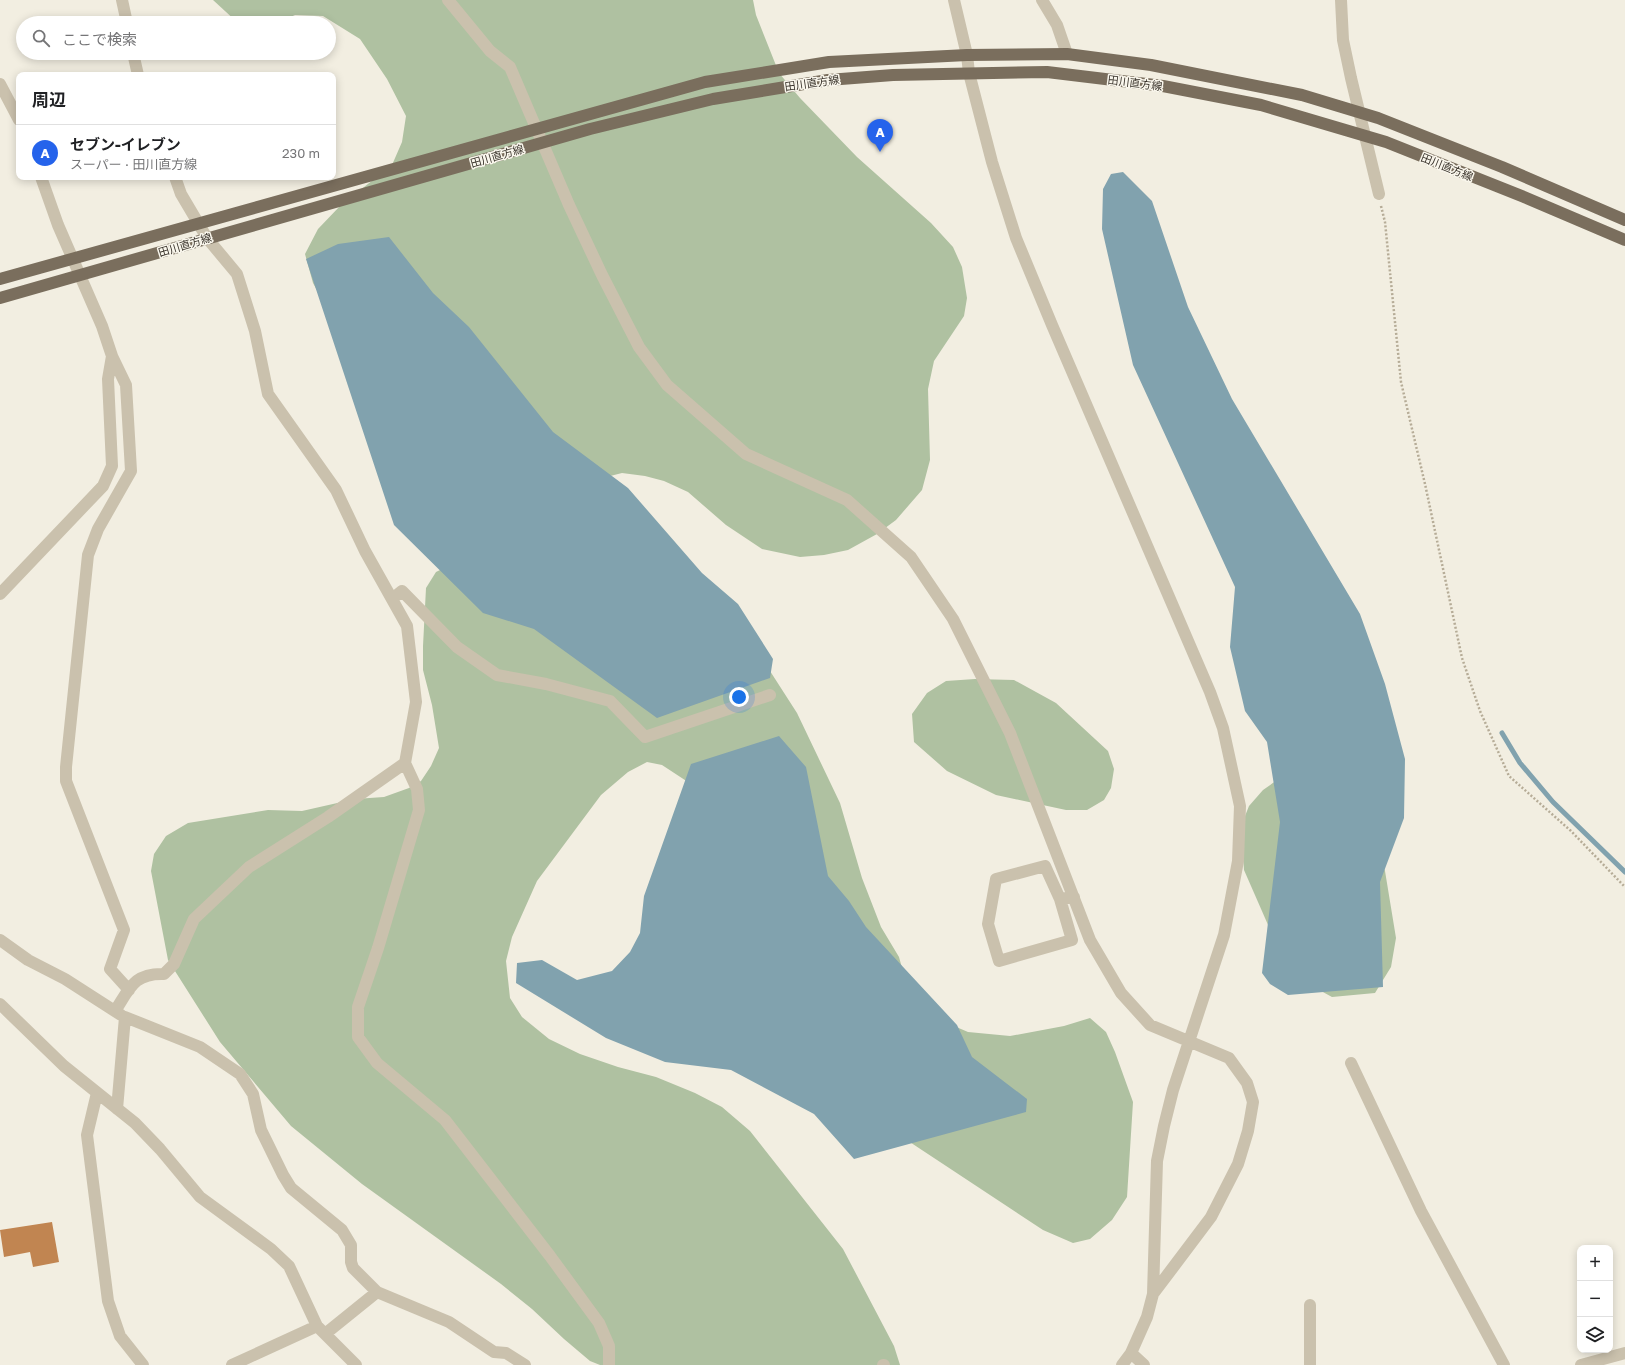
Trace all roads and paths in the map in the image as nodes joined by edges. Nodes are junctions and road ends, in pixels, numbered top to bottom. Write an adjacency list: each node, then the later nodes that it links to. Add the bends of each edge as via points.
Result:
1 (122, 0): 6 (street)
2 (448, 0): 29 (street, via 490,51 510,66 569,205 602,275 639,347 668,385 746,454 847,500 911,557 953,619 1010,734)
3 (954, 0): 8 (street)
4 (1042, 0): 7 (street, via 1057,25)
5 (1341, 0): 16 (street, via 1343,40 1350,78)
6 (125, 16)
7 (1067, 54): 8 (main road, 田川直方線); 17 (main road, 田川直方線, via 1151,65 1302,95 1378,118 1502,167)
8 (967, 55): 11 (street); 18 (main road, 田川直方線, via 829,62 706,82)
9 (135, 60): 10 (street)
10 (137, 72)
11 (969, 73): 19 (main road, 田川直方線, via 828,80 713,99 590,129); 20 (main road, 田川直方線, via 1047,72 1163,86 1261,106 1386,142); 35 (street, via 992,162 1016,238 1223,728 1240,806 1238,861 1224,936)
12 (0, 84): 13 (street)
13 (16, 114)
14 (42, 180): 23 (street)
15 (176, 180): 18 (street, via 181,194)
16 (1379, 194): 28 (path, via 1385,222 1400,382 1425,484 1462,658 1480,711 1509,776 1571,831)
17 (1625, 220)
18 (200, 223): 19 (street); 21 (main road, 田川直方線)
19 (207, 238): 22 (main road, 田川直方線); 25 (street, via 237,274 255,331 268,394 336,490 365,552)
20 (1625, 240)
21 (0, 279)
22 (0, 298)
23 (112, 356): 24 (street, via 108,379 112,466 106,480); 32 (street, via 126,385 131,471 98,529 88,555 66,781 124,930 110,969)
24 (0, 594)
25 (392, 599): 26 (street, via 402,591 457,647 497,675 546,684 610,701 645,737); 27 (street, via 407,626 416,702)
26 (770, 694)
27 (405, 763): 32 (street, via 328,817 249,867 194,919 174,964 164,974 150,974 141,978); 50 (street, via 418,788 419,810 358,1007 358,1037 377,1063 445,1120 545,1250 599,1323 609,1346)
28 (1625, 887)
29 (1074, 897): 30 (street); 35 (street, via 1090,940 1121,993 1150,1025)
30 (1060, 899): 30 (street, via 1045,866 996,879 988,924 999,960 1072,940)
31 (0, 940): 34 (street, via 28,960 65,979)
32 (129, 990): 34 (street)
33 (0, 1004): 37 (street, via 64,1066)
34 (120, 1014): 38 (street); 39 (street, via 200,1047 240,1074 253,1094 261,1130 283,1175 292,1188 342,1230 351,1245 351,1262 354,1268)
35 (1189, 1042): 40 (street, via 1173,1090 1157,1161); 40 (street, via 1230,1058 1247,1083 1253,1102 1238,1164 1211,1217)
36 (1352, 1063): 54 (street, via 1421,1211)
37 (97, 1093): 38 (street); 46 (street, via 87,1135 108,1301 120,1336)
38 (117, 1109): 42 (street, via 160,1149 200,1197 271,1249 288,1266)
39 (377, 1292): 42 (street); 49 (street, via 449,1322 494,1352 506,1353)
40 (1153, 1294): 43 (street, via 1147,1317)
41 (1310, 1305): 53 (street)
42 (321, 1330): 47 (street); 48 (street)
43 (1132, 1353): 51 (street); 52 (street)
44 (1625, 1353): 45 (street)
45 (1598, 1362): 55 (street)
46 (143, 1365)
47 (232, 1365)
48 (356, 1365)
49 (525, 1365)
50 (609, 1365)
51 (1122, 1365)
52 (1144, 1365)
53 (1310, 1365)
54 (1504, 1365)
55 (1581, 1365)

